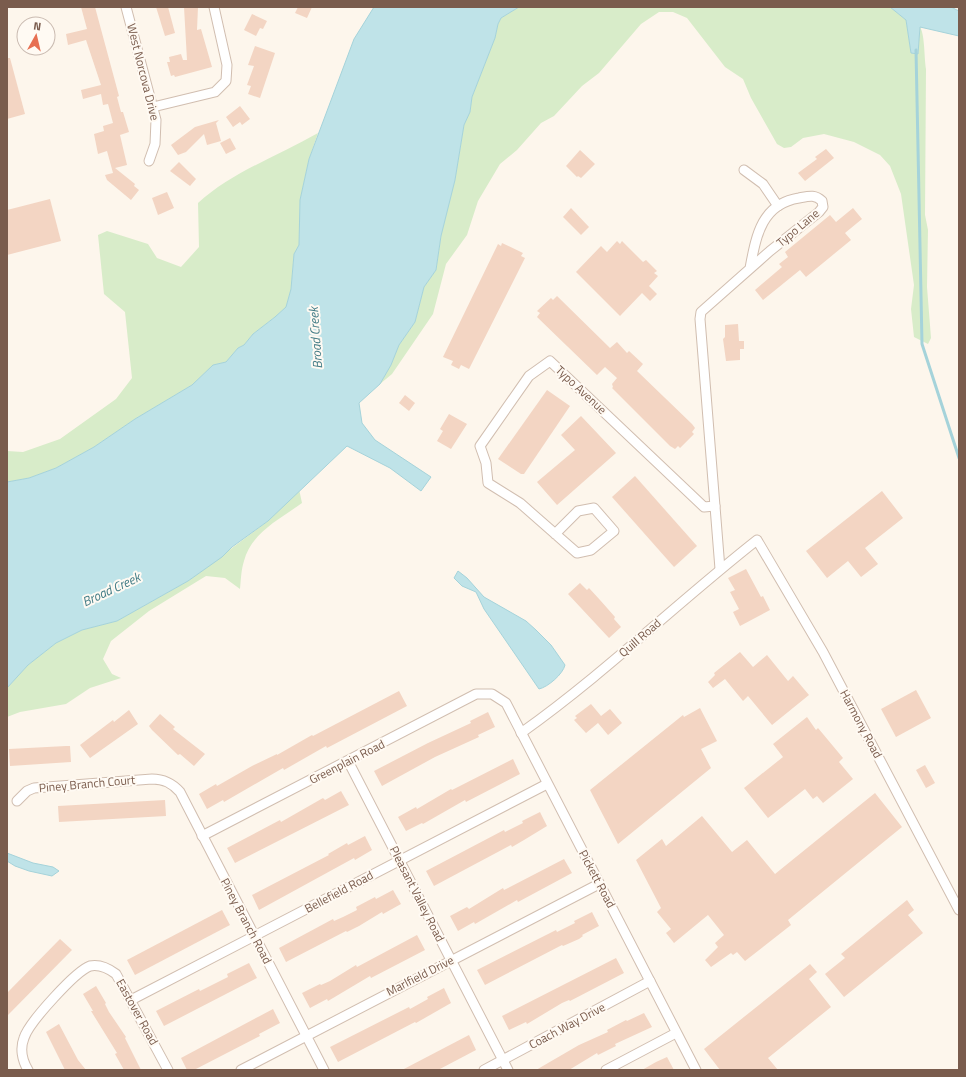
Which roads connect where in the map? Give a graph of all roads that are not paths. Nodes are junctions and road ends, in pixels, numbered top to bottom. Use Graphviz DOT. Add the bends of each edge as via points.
graph roads {
  1 [pos="126,7"];
  2 [pos="214,7"];
  3 [pos="153,107"];
  4 [pos="149,161"];
  5 [pos="744,170"];
  6 [pos="778,206"];
  7 [pos="750,268"];
  8 [pos="715,506"];
  9 [pos="555,534"];
  10 [pos="758,540"];
  11 [pos="720,570"];
  12 [pos="492,694"];
  13 [pos="521,733"];
  14 [pos="348,761"];
  15 [pos="161,779"];
  16 [pos="547,784"];
  17 [pos="17,801"];
  18 [pos="202,836"];
  19 [pos="400,860"];
  20 [pos="599,884"];
  21 [pos="959,910"];
  22 [pos="254,936"];
  23 [pos="451,960"];
  24 [pos="650,981"];
  25 [pos="131,1000"];
  26 [pos="676,1032"];
  27 [pos="306,1036"];
  28 [pos="503,1060"];
  29 [pos="28,1070"];
  30 [pos="168,1070"];
  31 [pos="241,1070"];
  32 [pos="324,1070"];
  33 [pos="484,1070"];
  34 [pos="508,1070"];
  35 [pos="606,1070"];
  36 [pos="696,1070"];
  1 -- 3 [label="street, West Norcova Drive"];
  2 -- 3 [label="street" via="227,65 226,81 215,92"];
  3 -- 4 [label="street, West Norcova Drive" via="156,131"];
  5 -- 6 [label="street" via="763,184"];
  6 -- 7 [label="street, Typo Lane" via="761,225 756,236"];
  6 -- 7 [label="street, Typo Lane" via="795,198 813,196 818,197 824,204 819,212"];
  7 -- 8 [label="street, Typo Lane" via="702,312 700,319"];
  8 -- 9 [label="street, Typo Avenue" via="704,507 550,361 529,376 480,446 486,463 488,482 520,503"];
  8 -- 11 [label="street"];
  9 -- 9 [label="street, Typo Avenue" via="578,511 594,508 614,531 591,550 577,553"];
  10 -- 11 [label="street, Quill Road"];
  10 -- 21 [label="street, Harmony Road" via="823,652"];
  11 -- 13 [label="street, Quill Road" via="619,657"];
  12 -- 13 [label="street, Pickett Road" via="506,704"];
  12 -- 14 [label="street, Greenplain Road" via="476,694"];
  13 -- 16 [label="street, Pickett Road"];
  14 -- 18 [label="street, Greenplain Road"];
  14 -- 19 [label="street, Pleasant Valley Road"];
  15 -- 17 [label="street, Piney Branch Court" via="34,788"];
  15 -- 18 [label="street, Piney Branch Road" via="175,786 180,792"];
  16 -- 19 [label="street, Bellefield Road"];
  16 -- 20 [label="street, Pickett Road"];
  18 -- 22 [label="street, Piney Branch Road"];
  19 -- 22 [label="street, Bellefield Road"];
  19 -- 23 [label="street, Pleasant Valley Road"];
  20 -- 23 [label="street, Marlfield Drive"];
  20 -- 24 [label="street, Pickett Road"];
  22 -- 25 [label="street, Bellefield Road"];
  22 -- 27 [label="street, Piney Branch Road"];
  23 -- 27 [label="street, Marlfield Drive"];
  23 -- 28 [label="street, Pleasant Valley Road"];
  24 -- 26 [label="street, Pickett Road"];
  24 -- 28 [label="street, Coach Way Drive"];
  25 -- 29 [label="street, Eastover Road" via="116,974 110,969 96,966 83,970 38,1014 30,1026 22,1047 22,1056"];
  25 -- 30 [label="street, Eastover Road"];
  26 -- 35 [label="street"];
  26 -- 36 [label="street, Pickett Road"];
  27 -- 31 [label="street, Marlfield Drive"];
  27 -- 32 [label="street, Piney Branch Road"];
  28 -- 33 [label="street, Coach Way Drive"];
  28 -- 34 [label="street, Pleasant Valley Road"];
}
